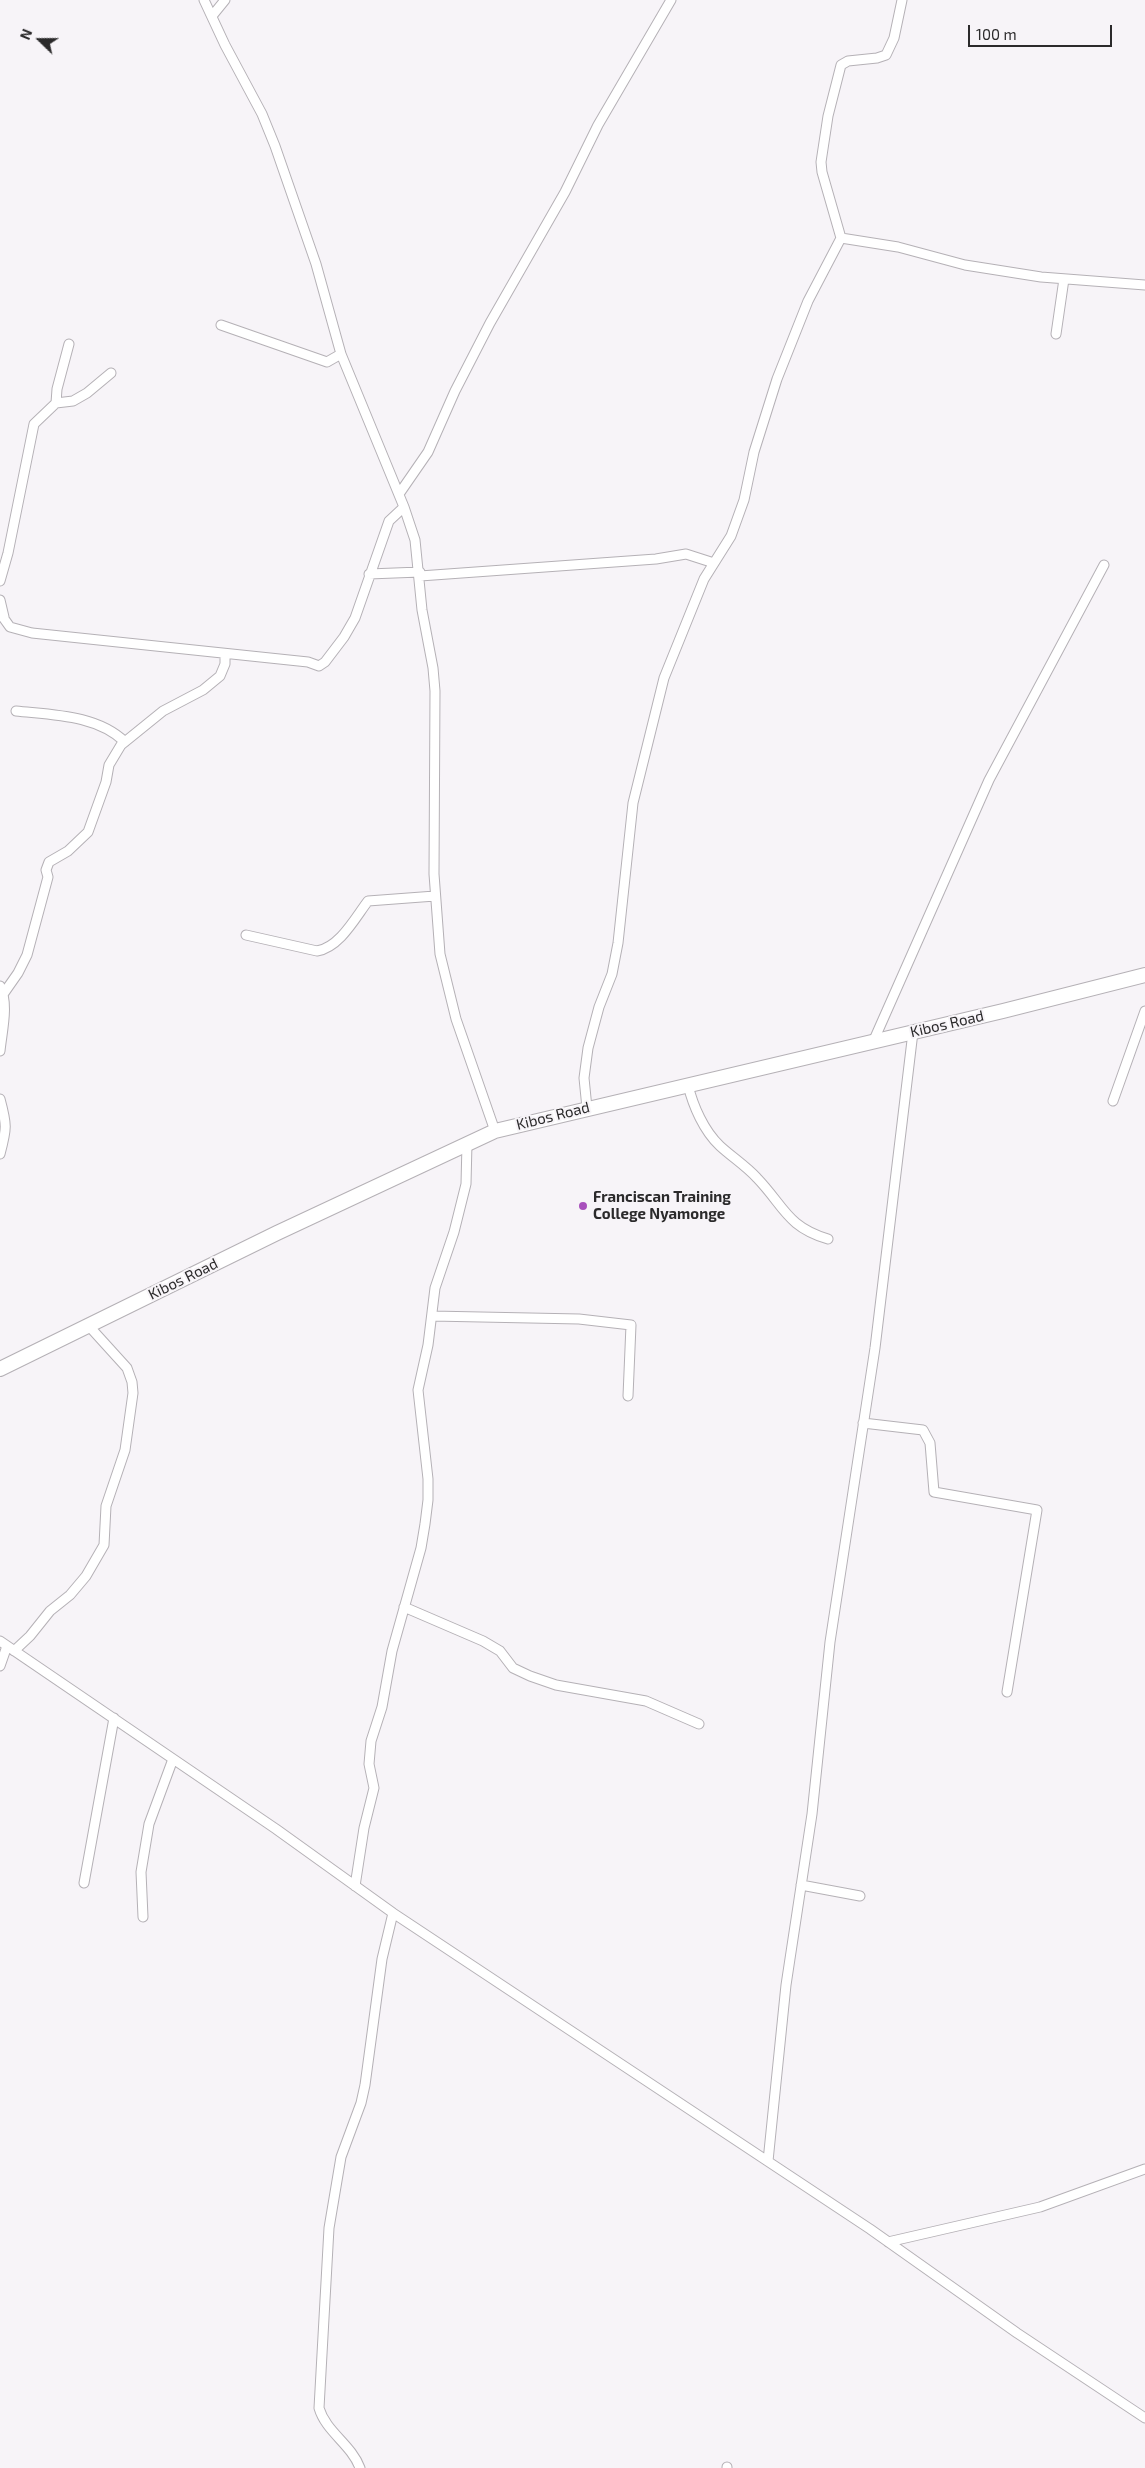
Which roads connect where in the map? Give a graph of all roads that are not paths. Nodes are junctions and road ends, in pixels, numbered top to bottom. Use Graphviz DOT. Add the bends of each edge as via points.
graph roads {
  1 [pos="204,0"];
  2 [pos="225,0"];
  3 [pos="671,0"];
  4 [pos="902,0"];
  5 [pos="212,16"];
  6 [pos="841,238"];
  7 [pos="1064,279"];
  8 [pos="1145,285"];
  9 [pos="221,325"];
  10 [pos="1056,334"];
  11 [pos="69,344"];
  12 [pos="340,354"];
  13 [pos="111,373"];
  14 [pos="56,403"];
  15 [pos="399,494"];
  16 [pos="404,507"];
  17 [pos="714,563"];
  18 [pos="1104,565"];
  19 [pos="369,574"];
  20 [pos="420,574"];
  21 [pos="0,581"];
  22 [pos="0,600"];
  23 [pos="3,617"];
  24 [pos="225,654"];
  25 [pos="16,711"];
  26 [pos="126,742"];
  27 [pos="436,896"];
  28 [pos="246,935"];
  29 [pos="1145,975"];
  30 [pos="2,989"];
  31 [pos="1145,1011"];
  32 [pos="914,1032"];
  33 [pos="873,1042"];
  34 [pos="0,1051"];
  35 [pos="688,1085"];
  36 [pos="0,1099"];
  37 [pos="1113,1101"];
  38 [pos="587,1108"];
  39 [pos="495,1131"];
  40 [pos="467,1143"];
  41 [pos="0,1154"];
  42 [pos="828,1239"];
  43 [pos="432,1316"];
  44 [pos="88,1325"];
  45 [pos="0,1368"];
  46 [pos="628,1396"];
  47 [pos="863,1424"];
  48 [pos="404,1607"];
  49 [pos="7,1646"];
  50 [pos="0,1666"];
  51 [pos="1007,1692"];
  52 [pos="114,1718"];
  53 [pos="699,1724"];
  54 [pos="173,1758"];
  55 [pos="84,1883"];
  56 [pos="801,1885"];
  57 [pos="355,1886"];
  58 [pos="860,1896"];
  59 [pos="393,1913"];
  60 [pos="143,1917"];
  61 [pos="768,2161"];
  62 [pos="1145,2169"];
  63 [pos="888,2242"];
  64 [pos="1145,2418"];
  65 [pos="360,2468"];
  1 -- 5 [label="street"];
  2 -- 5 [label="street"];
  3 -- 15 [label="street" via="598,125 565,192 490,323 428,452"];
  4 -- 6 [label="street" via="892,45 886,55 848,61 840,68 821,162"];
  5 -- 12 [label="street" via="258,105 275,146 314,256"];
  6 -- 7 [label="street" via="965,265"];
  6 -- 17 [label="street" via="804,309 765,417 744,500 731,536"];
  7 -- 8 [label="street"];
  7 -- 10 [label="street"];
  9 -- 12 [label="street" via="327,362"];
  11 -- 14 [label="street"];
  12 -- 15 [label="street"];
  13 -- 14 [label="street" via="73,401"];
  14 -- 21 [label="street" via="34,424"];
  15 -- 16 [label="street"];
  16 -- 19 [label="street" via="389,521"];
  16 -- 20 [label="street" via="415,540"];
  17 -- 20 [label="street" via="686,554 656,559"];
  17 -- 38 [label="street" via="704,579 664,678 647,740 633,803 618,943 612,974 588,1048 584,1078"];
  18 -- 33 [label="street" via="989,780"];
  19 -- 20 [label="street"];
  19 -- 24 [label="street" via="355,618 344,637 319,666 308,662"];
  20 -- 27 [label="street" via="422,610 435,691"];
  22 -- 23 [label="street"];
  23 -- 24 [label="street" via="15,630 32,633"];
  24 -- 26 [label="street" via="220,676 203,690 163,711"];
  25 -- 26 [label="street" via="72,717 107,728"];
  26 -- 30 [label="street" via="109,765 88,832 68,851 49,862 27,955 18,973"];
  27 -- 28 [label="street" via="368,901 347,930 324,950"];
  27 -- 39 [label="street" via="440,954 446,982"];
  29 -- 32 [label="main road, Kibos Road"];
  30 -- 34 [label="street" via="4,1024"];
  31 -- 37 [label="street"];
  32 -- 33 [label="main road, Kibos Road"];
  32 -- 47 [label="street"];
  33 -- 35 [label="main road, Kibos Road"];
  35 -- 38 [label="main road, Kibos Road"];
  35 -- 42 [label="street" via="695,1108 717,1144 750,1171 800,1228"];
  36 -- 41 [label="street" via="7,1119"];
  38 -- 39 [label="main road, Kibos Road"];
  39 -- 40 [label="main road, Kibos Road"];
  40 -- 43 [label="street" via="466,1184 435,1288"];
  40 -- 44 [label="main road, Kibos Road"];
  43 -- 46 [label="street" via="579,1319 631,1326"];
  43 -- 48 [label="street" via="418,1390 428,1500 421,1548"];
  44 -- 45 [label="main road, Kibos Road"];
  44 -- 49 [label="street" via="127,1368 133,1393 125,1450 106,1506 104,1544 70,1596 50,1611 30,1636"];
  47 -- 51 [label="street" via="923,1430 930,1443 934,1492 1037,1510"];
  47 -- 56 [label="street" via="830,1642 812,1814"];
  48 -- 53 [label="street" via="483,1641 500,1651 513,1668 530,1676 556,1685 646,1701"];
  48 -- 57 [label="street" via="382,1707 371,1741 369,1764 374,1788"];
  49 -- 50 [label="street"];
  49 -- 52 [label="street"];
  52 -- 54 [label="street"];
  52 -- 55 [label="street"];
  54 -- 57 [label="street"];
  54 -- 60 [label="street" via="149,1824 141,1872"];
  56 -- 58 [label="street"];
  56 -- 61 [label="street" via="786,1985"];
  57 -- 59 [label="street"];
  59 -- 61 [label="street"];
  59 -- 65 [label="street" via="382,1959 365,2085 341,2156 325,2267 319,2408 327,2426 348,2446"];
  61 -- 63 [label="street"];
  62 -- 63 [label="street" via="1040,2207"];
  63 -- 64 [label="street"];
}
